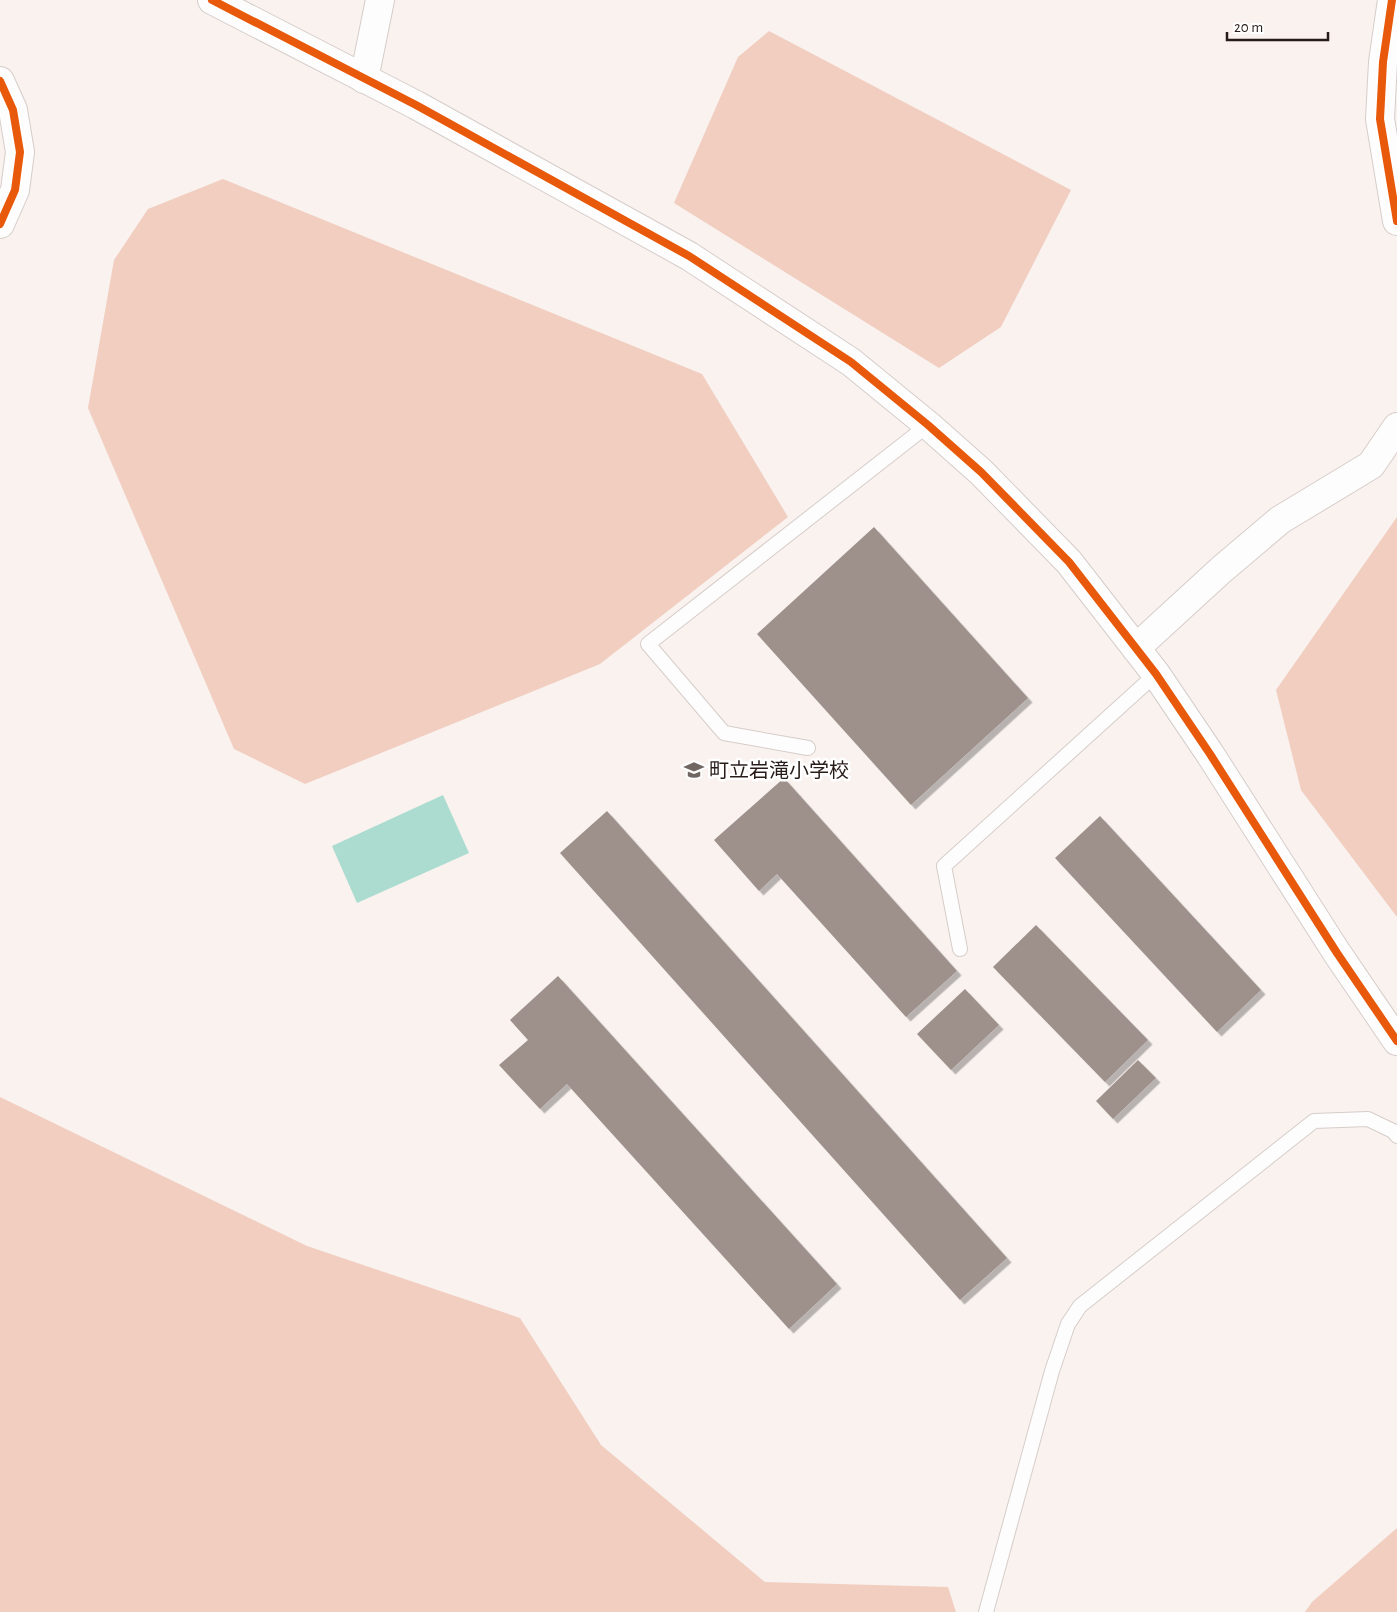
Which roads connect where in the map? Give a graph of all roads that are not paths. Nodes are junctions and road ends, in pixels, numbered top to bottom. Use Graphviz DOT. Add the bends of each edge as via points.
graph roads {
  1 [pos="212,0"];
  2 [pos="380,0"];
  3 [pos="1392,0"];
  4 [pos="364,79"];
  5 [pos="0,80"];
  6 [pos="1397,221"];
  7 [pos="0,224"];
  8 [pos="928,425"];
  9 [pos="1397,427"];
  10 [pos="1136,648"];
  11 [pos="1156,674"];
  12 [pos="808,748"];
  13 [pos="960,949"];
  14 [pos="1397,1041"];
  15 [pos="1397,1136"];
  16 [pos="986,1612"];
  1 -- 4 [label="street"];
  2 -- 4 [label="street"];
  3 -- 6 [label="street" via="1383,62 1380,119"];
  4 -- 8 [label="street" via="689,256 851,362"];
  5 -- 7 [label="street" via="13,110 20,152 15,190"];
  8 -- 10 [label="street" via="981,472 1069,562"];
  8 -- 12 [label="lane" via="648,644 724,733"];
  9 -- 10 [label="street" via="1370,465 1280,520"];
  10 -- 11 [label="street"];
  11 -- 13 [label="lane" via="944,866"];
  11 -- 14 [label="street"];
  15 -- 16 [label="lane" via="1394,1131 1368,1119 1314,1121 1080,1306 1068,1324 1052,1371"];
}
